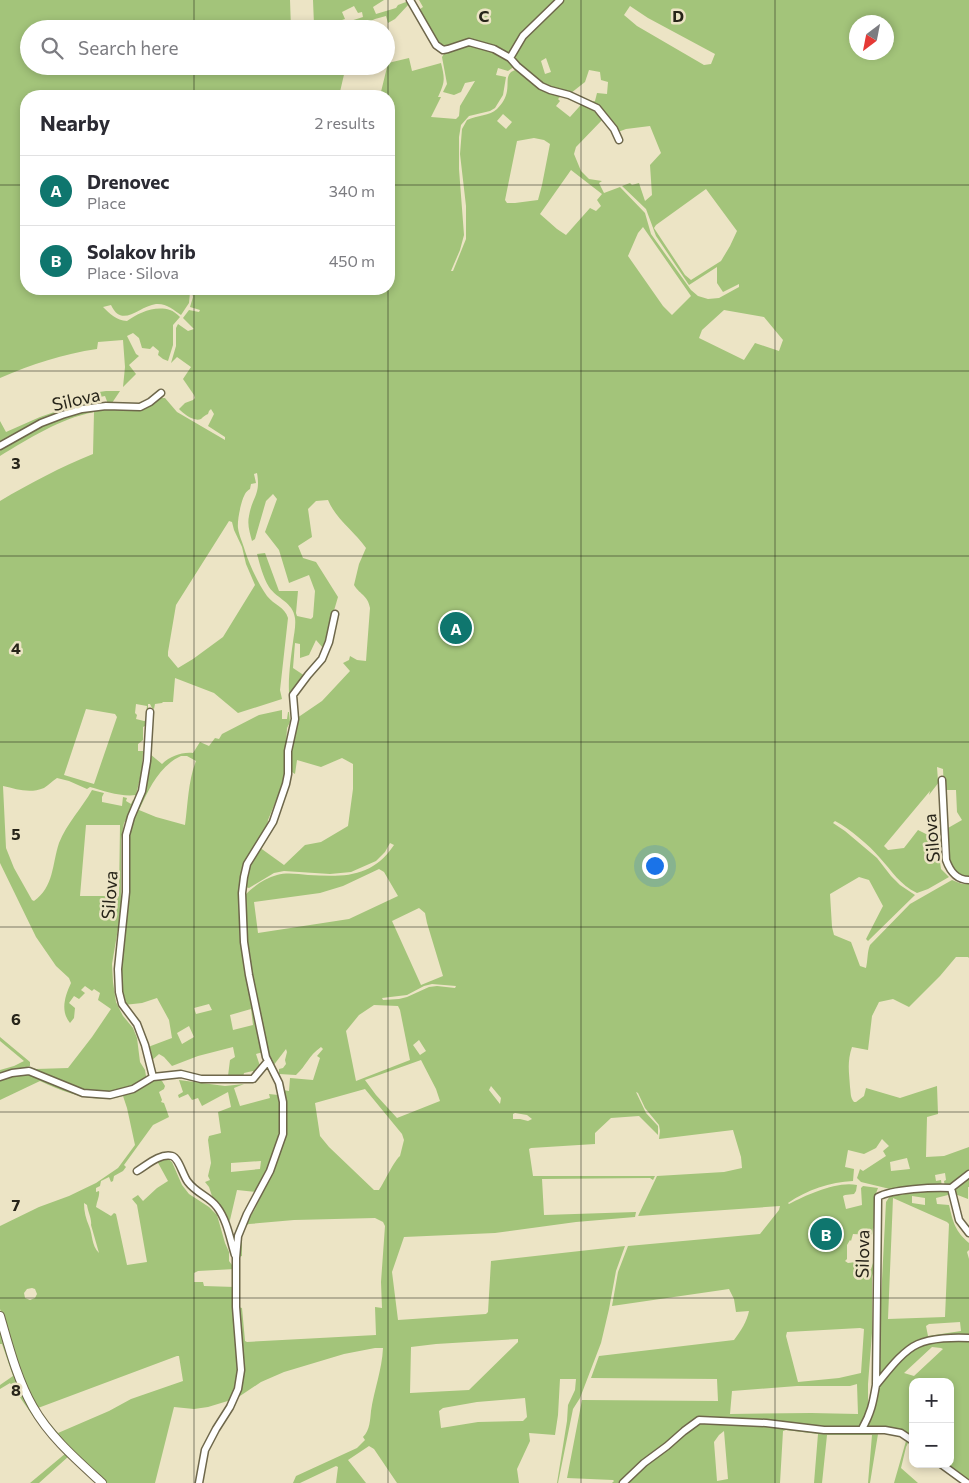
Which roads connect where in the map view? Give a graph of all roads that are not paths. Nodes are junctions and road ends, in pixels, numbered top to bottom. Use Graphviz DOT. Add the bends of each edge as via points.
graph roads {
  1 [pos="410,0"];
  2 [pos="560,0"];
  3 [pos="510,58"];
  4 [pos="619,140"];
  5 [pos="160,393"];
  6 [pos="0,446"];
  7 [pos="335,614"];
  8 [pos="150,712"];
  9 [pos="942,780"];
  10 [pos="969,880"];
  11 [pos="268,1060"];
  12 [pos="0,1077"];
  13 [pos="153,1077"];
  14 [pos="138,1172"];
  15 [pos="969,1174"];
  16 [pos="951,1188"];
  17 [pos="969,1233"];
  18 [pos="236,1258"];
  19 [pos="0,1316"];
  20 [pos="969,1338"];
  21 [pos="876,1385"];
  22 [pos="862,1429"];
  23 [pos="909,1438"];
  24 [pos="946,1468"];
  25 [pos="102,1483"];
  26 [pos="199,1483"];
  27 [pos="622,1483"];
  28 [pos="967,1483"];
  1 -- 3 [label="street" via="440,48 448,49 470,42"];
  2 -- 3 [label="street" via="523,36"];
  3 -- 4 [label="street" via="542,86 597,108"];
  5 -- 6 [label="street, Silova" via="140,407 106,406 62,415"];
  7 -- 11 [label="street" via="322,659 293,696 295,719 288,751 286,784 274,822 247,864 244,877 244,942"];
  8 -- 13 [label="street, Silova" via="142,791 126,835 126,892 118,969 122,1004 137,1024"];
  9 -- 10 [label="street, Silova" via="946,860 950,871"];
  11 -- 13 [label="street" via="253,1079 201,1079 181,1074"];
  11 -- 18 [label="street" via="279,1083 283,1102 283,1134 270,1171 238,1236"];
  12 -- 13 [label="street" via="29,1071 83,1093 110,1095 133,1089"];
  14 -- 18 [label="street" via="162,1157 177,1159 188,1182 218,1208"];
  15 -- 16 [label="street"];
  16 -- 17 [label="street" via="959,1220"];
  16 -- 21 [label="street, Silova" via="878,1197"];
  18 -- 26 [label="street" via="238,1389 205,1450"];
  19 -- 25 [label="street" via="18,1375 33,1406 54,1437"];
  20 -- 21 [label="street" via="918,1344"];
  21 -- 22 [label="street, Silova" via="873,1406"];
  22 -- 23 [label="street" via="901,1433"];
  22 -- 27 [label="street" via="824,1430 699,1420"];
  24 -- 28 [label="street"];
}
